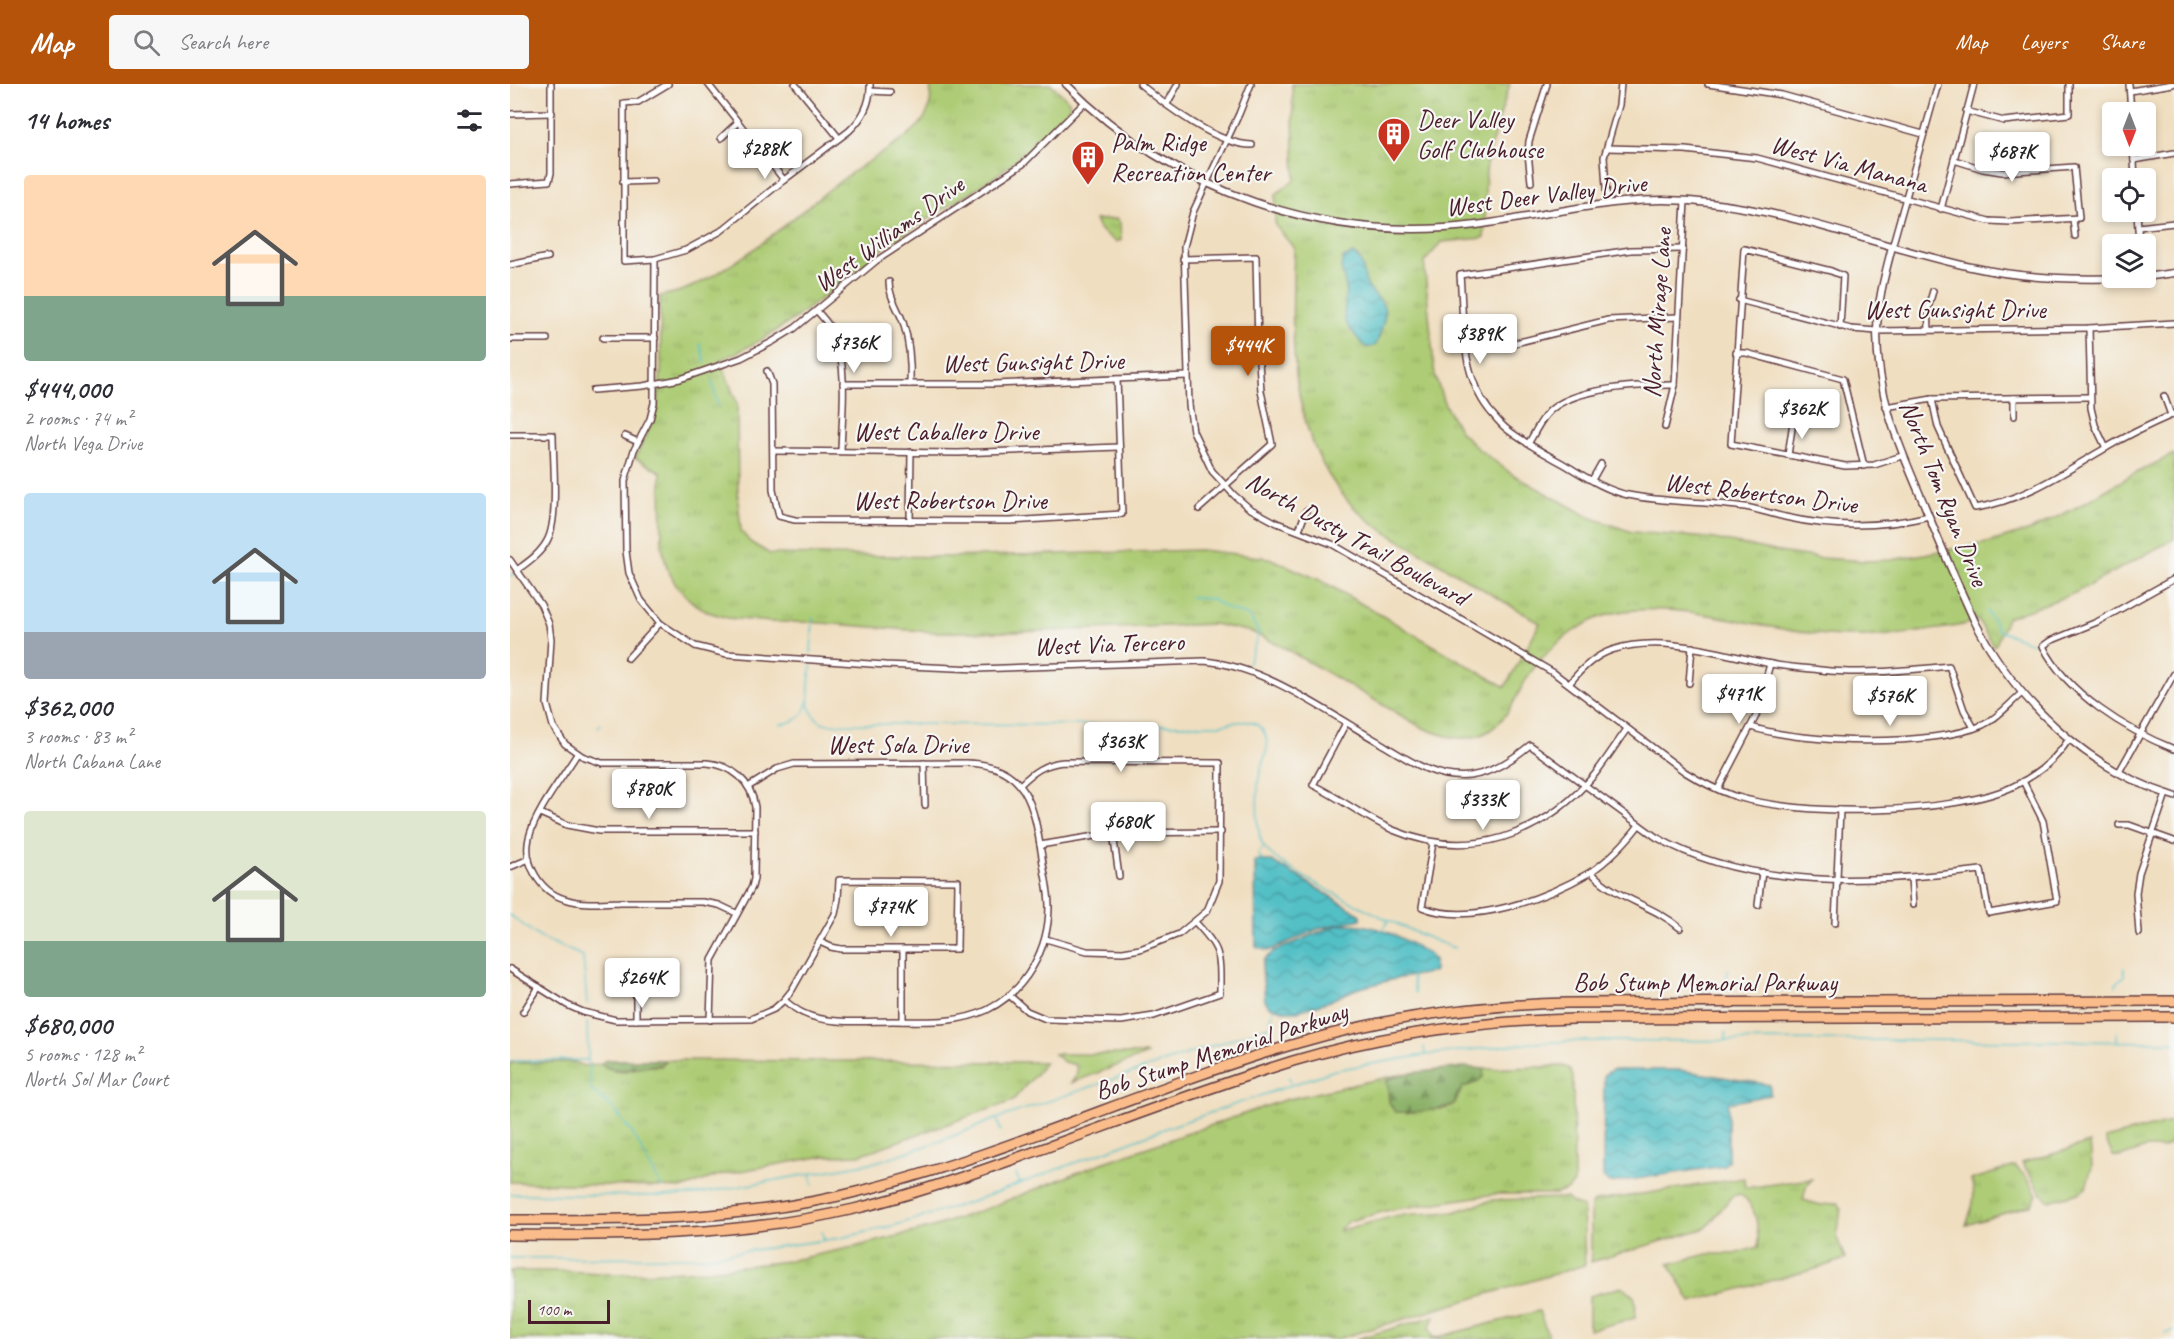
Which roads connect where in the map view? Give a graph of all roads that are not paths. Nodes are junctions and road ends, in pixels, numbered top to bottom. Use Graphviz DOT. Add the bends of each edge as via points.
graph roads {
  1 [pos="551,84"];
  2 [pos="668,84"];
  3 [pos="708,84"];
  4 [pos="795,84"];
  5 [pos="1066,84"];
  6 [pos="1140,84"];
  7 [pos="1178,84"];
  8 [pos="1251,84"];
  9 [pos="1547,84"];
  10 [pos="1621,84"];
  11 [pos="1708,84"];
  12 [pos="1938,84"];
  13 [pos="1974,84"];
  14 [pos="2069,84"];
  15 [pos="2173,84"];
  16 [pos="870,87"];
  17 [pos="2130,87"];
  18 [pos="890,92"];
  19 [pos="1085,102"];
  20 [pos="2131,102"];
  21 [pos="1167,104"];
  22 [pos="1966,111"];
  23 [pos="552,113"];
  24 [pos="510,114"];
  25 [pos="738,122"];
  26 [pos="1923,134"];
  27 [pos="721,138"];
  28 [pos="839,138"];
  29 [pos="1227,139"];
  30 [pos="1252,145"];
  31 [pos="1607,148"];
  32 [pos="2174,153"];
  33 [pos="2134,156"];
  34 [pos="1954,160"];
  35 [pos="2134,160"];
  36 [pos="2134,168"];
  37 [pos="784,180"];
  38 [pos="623,182"];
  39 [pos="654,182"];
  40 [pos="1531,182"];
  41 [pos="1206,183"];
  42 [pos="510,184"];
  43 [pos="1905,200"];
  44 [pos="1685,201"];
  45 [pos="1607,202"];
  46 [pos="1941,209"];
  47 [pos="2076,218"];
  48 [pos="2138,222"];
  49 [pos="2174,223"];
  50 [pos="2138,227"];
  51 [pos="2138,234"];
  52 [pos="2075,236"];
  53 [pos="1893,247"];
  54 [pos="1683,249"];
  55 [pos="548,257"];
  56 [pos="655,259"];
  57 [pos="1183,259"];
  58 [pos="510,265"];
  59 [pos="2174,273"];
  60 [pos="2156,275"];
  61 [pos="2102,279"];
  62 [pos="889,282"];
  63 [pos="1933,291"];
  64 [pos="1739,300"];
  65 [pos="817,311"];
  66 [pos="1678,317"];
  67 [pos="2174,323"];
  68 [pos="1839,327"];
  69 [pos="2089,328"];
  70 [pos="1929,330"];
  71 [pos="1877,331"];
  72 [pos="603,338"];
  73 [pos="655,338"];
  74 [pos="510,339"];
  75 [pos="547,339"];
  76 [pos="1466,348"];
  77 [pos="1736,353"];
  78 [pos="767,371"];
  79 [pos="1187,376"];
  80 [pos="1117,379"];
  81 [pos="654,384"];
  82 [pos="843,384"];
  83 [pos="910,384"];
  84 [pos="1675,385"];
  85 [pos="593,390"];
  86 [pos="2164,396"];
  87 [pos="2090,397"];
  88 [pos="2014,398"];
  89 [pos="1932,399"];
  90 [pos="1886,407"];
  91 [pos="2172,414"];
  92 [pos="2014,416"];
  93 [pos="1793,423"];
  94 [pos="1665,427"];
  95 [pos="510,435"];
  96 [pos="625,436"];
  97 [pos="638,442"];
  98 [pos="1528,444"];
  99 [pos="1119,447"];
  100 [pos="2106,448"];
  101 [pos="773,451"];
  102 [pos="842,451"];
  103 [pos="911,452"];
  104 [pos="1788,455"];
  105 [pos="1902,456"];
  106 [pos="1601,464"];
  107 [pos="1864,466"];
  108 [pos="1592,480"];
  109 [pos="1224,485"];
  110 [pos="1198,509"];
  111 [pos="1306,511"];
  112 [pos="1929,516"];
  113 [pos="910,521"];
  114 [pos="1299,530"];
  115 [pos="510,560"];
  116 [pos="517,570"];
  117 [pos="2174,579"];
  118 [pos="660,623"];
  119 [pos="1692,647"];
  120 [pos="628,658"];
  121 [pos="1770,664"];
  122 [pos="2174,674"];
  123 [pos="1570,683"];
  124 [pos="1689,683"];
  125 [pos="2022,693"];
  126 [pos="1346,723"];
  127 [pos="1751,727"];
  128 [pos="1974,728"];
  129 [pos="1627,729"];
  130 [pos="2141,734"];
  131 [pos="2069,739"];
  132 [pos="2174,749"];
  133 [pos="577,754"];
  134 [pos="924,763"];
  135 [pos="2119,772"];
  136 [pos="2023,781"];
  137 [pos="1020,785"];
  138 [pos="1584,785"];
  139 [pos="748,787"];
  140 [pos="1718,789"];
  141 [pos="2166,794"];
  142 [pos="2174,796"];
  143 [pos="925,805"];
  144 [pos="1840,810"];
  145 [pos="540,813"];
  146 [pos="1639,825"];
  147 [pos="2119,825"];
  148 [pos="755,831"];
  149 [pos="1221,832"];
  150 [pos="1113,833"];
  151 [pos="2152,833"];
  152 [pos="2174,841"];
  153 [pos="1433,843"];
  154 [pos="1040,845"];
  155 [pos="529,859"];
  156 [pos="510,867"];
  157 [pos="1591,872"];
  158 [pos="1762,872"];
  159 [pos="1119,876"];
  160 [pos="1911,878"];
  161 [pos="1837,879"];
  162 [pos="1758,905"];
  163 [pos="1913,905"];
  164 [pos="736,913"];
  165 [pos="1196,922"];
  166 [pos="1834,923"];
  167 [pos="1680,928"];
  168 [pos="2139,933"];
  169 [pos="1046,939"];
  170 [pos="820,942"];
  171 [pos="903,950"];
  172 [pos="510,969"];
  173 [pos="636,969"];
  174 [pos="539,987"];
  175 [pos="1009,995"];
  176 [pos="784,1000"];
  177 [pos="2174,1001"];
  178 [pos="523,1012"];
  179 [pos="2174,1017"];
  180 [pos="636,1020"];
  181 [pos="710,1020"];
  182 [pos="903,1021"];
  183 [pos="510,1220"];
  184 [pos="510,1236"];
  1 -- 23 [label="street"];
  2 -- 38 [label="street" via="638,102 624,103"];
  3 -- 25 [label="street"];
  4 -- 28 [label="street"];
  5 -- 19 [label="street, West Deer Valley Drive"];
  6 -- 21 [label="street"];
  7 -- 21 [label="street"];
  8 -- 29 [label="street, North Dusty Trail Boulevard"];
  9 -- 40 [label="street" via="1529,141"];
  10 -- 31 [label="street"];
  11 -- 26 [label="street" via="1782,95"];
  12 -- 26 [label="street, North Tom Ryan Drive"];
  13 -- 22 [label="street"];
  14 -- 22 [label="street" via="2069,114 2004,121"];
  15 -- 17 [label="street"];
  16 -- 18 [label="street"];
  16 -- 28 [label="street" via="867,106 858,122"];
  17 -- 20 [label="street"];
  19 -- 41 [label="street, West Deer Valley Drive" via="1137,145"];
  19 -- 65 [label="street, West Williams Drive" via="1023,164 876,261"];
  21 -- 29 [label="street"];
  22 -- 34 [label="street"];
  23 -- 24 [label="street"];
  23 -- 42 [label="street" via="549,181"];
  25 -- 27 [label="street"];
  25 -- 37 [label="street"];
  26 -- 43 [label="street, North Tom Ryan Drive"];
  28 -- 37 [label="street"];
  29 -- 30 [label="street"];
  29 -- 41 [label="street, North Dusty Trail Boulevard"];
  31 -- 43 [label="street, West Via Manana" via="1686,150 1757,158"];
  31 -- 45 [label="street" via="1603,168"];
  32 -- 35 [label="street"];
  33 -- 35 [label="street"];
  34 -- 46 [label="street"];
  34 -- 47 [label="street" via="2002,172 2074,167"];
  35 -- 36 [label="street"];
  37 -- 56 [label="street" via="721,231 686,250"];
  38 -- 39 [label="street"];
  38 -- 56 [label="street" via="624,261"];
  41 -- 45 [label="street, West Deer Valley Drive" via="1277,210 1332,223 1387,229 1438,229"];
  41 -- 57 [label="street, North Dusty Trail Boulevard" via="1189,224"];
  43 -- 46 [label="street, West Via Manana"];
  43 -- 53 [label="street, North Tom Ryan Drive"];
  44 -- 45 [label="street, West Deer Valley Drive"];
  44 -- 53 [label="street, West Deer Valley Drive" via="1754,210"];
  44 -- 54 [label="street, North Mirage Lane"];
  46 -- 47 [label="street, West Via Manana" via="1989,221"];
  47 -- 52 [label="street"];
  48 -- 50 [label="street"];
  49 -- 50 [label="street"];
  50 -- 51 [label="street"];
  53 -- 61 [label="street, West Deer Valley Drive" via="2009,274"];
  53 -- 71 [label="street, North Tom Ryan Drive" via="1881,291"];
  54 -- 66 [label="street, North Mirage Lane"];
  54 -- 76 [label="street, West Robertson Drive" via="1631,250 1460,275"];
  55 -- 58 [label="street"];
  56 -- 73 [label="street, West Via Tercero"];
  57 -- 79 [label="street, North Dusty Trail Boulevard"];
  57 -- 109 [label="street" via="1256,257 1259,369 1272,444"];
  59 -- 60 [label="street"];
  62 -- 83 [label="street" via="889,294 908,340"];
  63 -- 70 [label="street" via="1928,308"];
  64 -- 68 [label="street, West Gunsight Drive"];
  64 -- 68 [label="street" via="1744,249 1831,271 1843,276"];
  64 -- 77 [label="street"];
  65 -- 81 [label="street, West Williams Drive" via="741,358"];
  65 -- 82 [label="street" via="835,337"];
  66 -- 76 [label="street" via="1608,320 1503,345"];
  66 -- 84 [label="street, North Mirage Lane"];
  67 -- 69 [label="street, West Gunsight Drive"];
  68 -- 71 [label="street, West Gunsight Drive"];
  69 -- 70 [label="street, West Gunsight Drive"];
  69 -- 87 [label="street"];
  70 -- 71 [label="street, West Gunsight Drive"];
  71 -- 90 [label="street, North Tom Ryan Drive"];
  72 -- 73 [label="street"];
  73 -- 81 [label="street, West Via Tercero"];
  74 -- 75 [label="street"];
  76 -- 98 [label="street, West Robertson Drive" via="1474,382 1489,410 1506,429"];
  77 -- 104 [label="street" via="1731,444"];
  77 -- 107 [label="street" via="1844,379"];
  78 -- 101 [label="street" via="772,384"];
  79 -- 80 [label="street, West Gunsight Drive"];
  79 -- 109 [label="street, North Dusty Trail Boulevard" via="1193,431 1212,471"];
  80 -- 83 [label="street, West Gunsight Drive"];
  80 -- 99 [label="street"];
  81 -- 85 [label="street, West Williams Drive"];
  81 -- 97 [label="street, West Via Tercero" via="650,419"];
  82 -- 83 [label="street, West Gunsight Drive"];
  82 -- 102 [label="street"];
  84 -- 94 [label="street, North Mirage Lane"];
  84 -- 98 [label="street" via="1618,388 1567,400 1546,415"];
  86 -- 91 [label="street"];
  87 -- 88 [label="street"];
  87 -- 100 [label="street" via="2095,425"];
  88 -- 89 [label="street"];
  88 -- 92 [label="street"];
  89 -- 90 [label="street"];
  89 -- 100 [label="street" via="1938,427 1975,508 2017,497"];
  90 -- 105 [label="street, North Tom Ryan Drive"];
  91 -- 100 [label="street"];
  93 -- 104 [label="street"];
  95 -- 116 [label="street" via="553,435 550,534 538,553"];
  96 -- 97 [label="street"];
  97 -- 118 [label="street, West Via Tercero" via="625,481 626,551 629,573 642,600"];
  98 -- 108 [label="street, West Robertson Drive"];
  99 -- 103 [label="street, West Caballero Drive"];
  99 -- 113 [label="street, West Robertson Drive" via="1122,514 1010,521"];
  101 -- 102 [label="street, West Caballero Drive"];
  101 -- 113 [label="street, West Robertson Drive" via="773,490 779,516 795,520"];
  102 -- 103 [label="street, West Caballero Drive"];
  103 -- 113 [label="street"];
  104 -- 107 [label="street"];
  105 -- 107 [label="street"];
  105 -- 112 [label="street, North Tom Ryan Drive"];
  106 -- 108 [label="street"];
  108 -- 112 [label="street, West Robertson Drive" via="1642,498 1712,502 1845,526 1878,526"];
  109 -- 110 [label="street"];
  109 -- 114 [label="street, North Dusty Trail Boulevard" via="1250,508"];
  111 -- 114 [label="street"];
  112 -- 125 [label="street, North Tom Ryan Drive" via="1983,637"];
  114 -- 123 [label="street, North Dusty Trail Boulevard" via="1332,544"];
  115 -- 116 [label="street"];
  116 -- 133 [label="street" via="549,624 550,720 559,737"];
  117 -- 130 [label="street" via="2043,646 2070,682 2103,711"];
  118 -- 120 [label="street"];
  118 -- 126 [label="street, West Via Tercero" via="706,650 806,660 977,669 1224,662 1265,677"];
  119 -- 121 [label="street"];
  119 -- 123 [label="street" via="1651,645 1612,650 1579,670"];
  119 -- 124 [label="street"];
  121 -- 127 [label="street"];
  121 -- 128 [label="street" via="1869,672 1949,666"];
  122 -- 130 [label="street"];
  123 -- 129 [label="street, North Dusty Trail Boulevard"];
  125 -- 128 [label="street" via="1985,724"];
  125 -- 131 [label="street, North Tom Ryan Drive"];
  126 -- 138 [label="street, West Via Tercero" via="1411,762 1444,775 1470,776 1491,771 1530,745"];
  126 -- 153 [label="street" via="1313,785 1392,830"];
  127 -- 128 [label="street" via="1806,738 1869,740 1938,736"];
  127 -- 140 [label="street"];
  129 -- 138 [label="street"];
  129 -- 140 [label="street, North Dusty Trail Boulevard" via="1685,772"];
  130 -- 132 [label="street"];
  130 -- 135 [label="street"];
  131 -- 135 [label="street, North Tom Ryan Drive"];
  131 -- 136 [label="street, North Dusty Trail Boulevard" via="2054,758"];
  133 -- 139 [label="street" via="602,763 715,764 730,769"];
  133 -- 145 [label="street"];
  134 -- 137 [label="street, West Sola Drive" via="987,764"];
  134 -- 139 [label="street, West Sola Drive" via="794,764 777,769"];
  134 -- 143 [label="street"];
  135 -- 141 [label="street, North Tom Ryan Drive"];
  136 -- 144 [label="street, North Dusty Trail Boulevard" via="1978,798 1944,805"];
  136 -- 160 [label="street" via="2043,821 2057,901 1989,912 1981,870"];
  137 -- 149 [label="street" via="1033,772 1051,763 1220,762"];
  137 -- 154 [label="street" via="1033,809"];
  138 -- 146 [label="street"];
  138 -- 153 [label="street" via="1564,806 1514,835 1488,842"];
  139 -- 148 [label="street" via="755,807"];
  140 -- 144 [label="street, North Dusty Trail Boulevard" via="1758,801"];
  141 -- 142 [label="street, North Tom Ryan Drive"];
  141 -- 151 [label="street"];
  144 -- 161 [label="street"];
  145 -- 148 [label="street" via="567,825 599,831"];
  145 -- 155 [label="street" via="530,835"];
  146 -- 157 [label="street"];
  146 -- 158 [label="street" via="1707,861"];
  147 -- 151 [label="street"];
  148 -- 164 [label="street" via="754,879"];
  149 -- 150 [label="street"];
  149 -- 165 [label="street" via="1219,882 1206,911"];
  150 -- 154 [label="street"];
  150 -- 159 [label="street"];
  151 -- 152 [label="street"];
  151 -- 168 [label="street" via="2136,893"];
  153 -- 157 [label="street" via="1422,907 1431,911 1508,908 1549,894"];
  154 -- 169 [label="street" via="1049,905"];
  155 -- 156 [label="street"];
  155 -- 164 [label="street" via="546,888 566,900 703,902"];
  157 -- 167 [label="street" via="1616,892 1672,920"];
  158 -- 161 [label="street"];
  158 -- 162 [label="street"];
  160 -- 161 [label="street"];
  160 -- 163 [label="street"];
  161 -- 166 [label="street"];
  164 -- 181 [label="street" via="712,960"];
  165 -- 169 [label="street" via="1171,938 1123,952 1087,951"];
  165 -- 175 [label="street" via="1212,939 1220,958 1220,993 1154,1016 1121,1021 1046,1019 1027,1011"];
  169 -- 175 [label="street" via="1029,973"];
  170 -- 171 [label="street" via="841,949"];
  170 -- 171 [label="street" via="835,914 839,880 958,881 957,949"];
  170 -- 176 [label="street"];
  171 -- 182 [label="street"];
  172 -- 174 [label="street"];
  173 -- 180 [label="street"];
  174 -- 178 [label="street"];
  174 -- 180 [label="street" via="583,1012"];
  175 -- 182 [label="street" via="987,1010 963,1018"];
  176 -- 181 [label="street" via="751,1019"];
  176 -- 182 [label="street" via="803,1014 824,1020"];
  177 -- 183 [label="highway, Bob Stump Memorial Parkway" via="1568,1003 1440,1012 1368,1025 1277,1049 938,1169 846,1195 703,1217"];
  179 -- 184 [label="highway, Bob Stump Memorial Parkway" via="1574,1018 1452,1027 1369,1041 1293,1061 941,1185 843,1212 698,1233"];
  180 -- 181 [label="street"];
}
